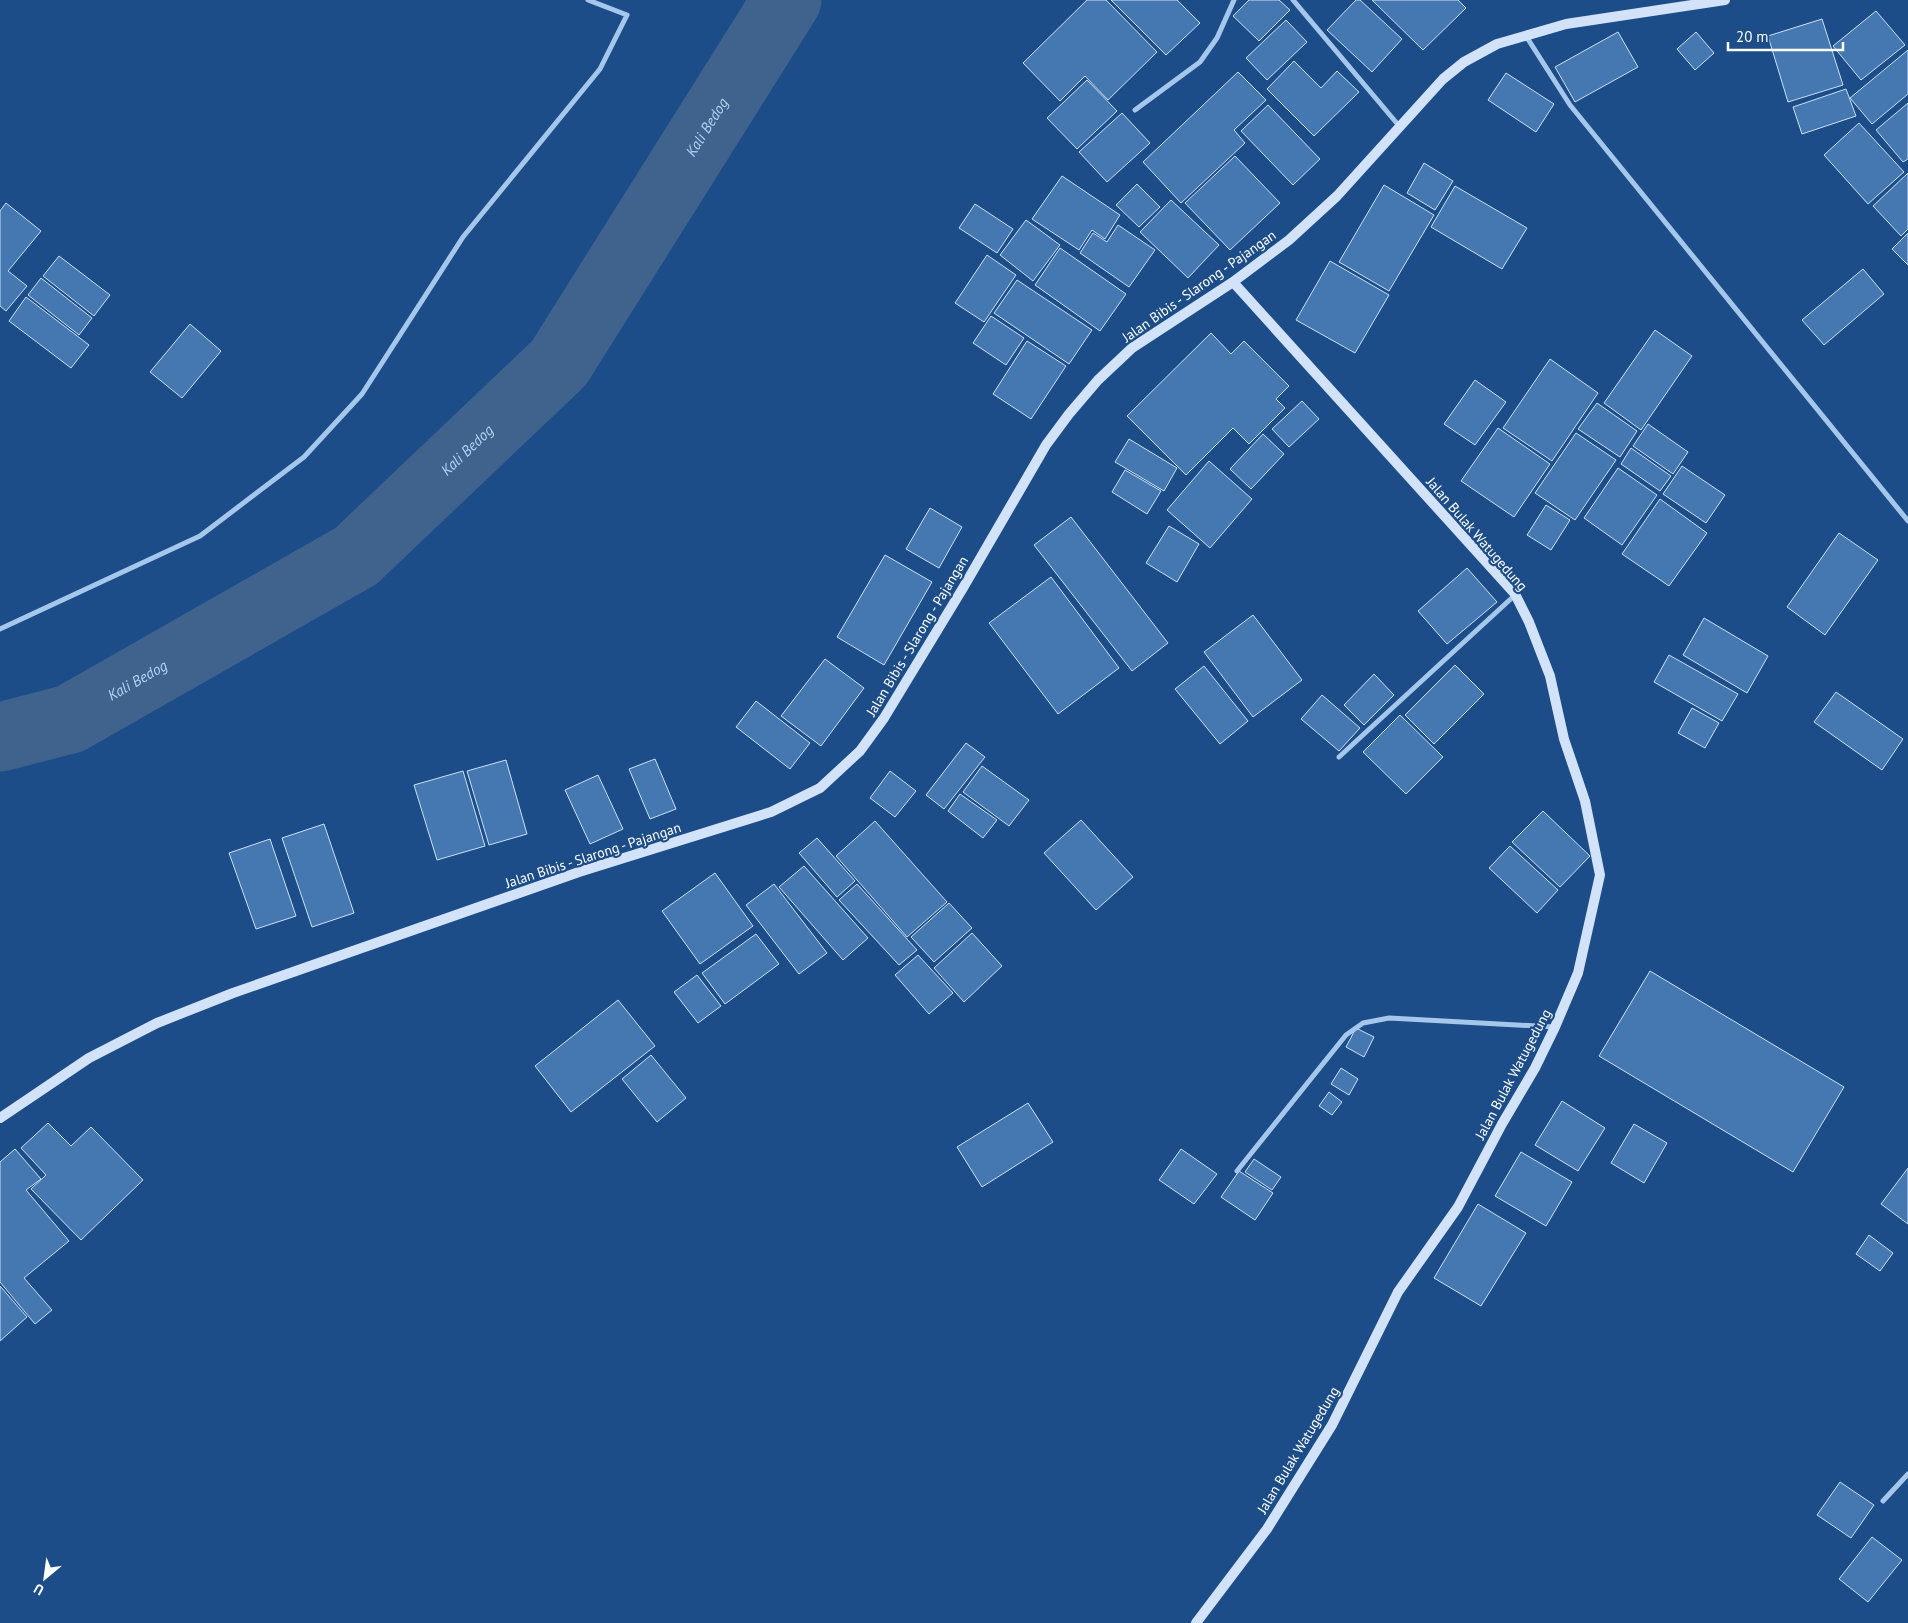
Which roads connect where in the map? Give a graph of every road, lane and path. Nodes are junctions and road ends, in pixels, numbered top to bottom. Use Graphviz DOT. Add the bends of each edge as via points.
graph roads {
  1 [pos="588,0"];
  2 [pos="1234,0"];
  3 [pos="1293,0"];
  4 [pos="1725,0"];
  5 [pos="1525,35"];
  6 [pos="1135,110"];
  7 [pos="1400,127"];
  8 [pos="1233,282"];
  9 [pos="1908,520"];
  10 [pos="1515,594"];
  11 [pos="0,629"];
  12 [pos="1339,757"];
  13 [pos="1555,1027"];
  14 [pos="0,1118"];
  15 [pos="1237,1171"];
  16 [pos="1908,1474"];
  17 [pos="1884,1501"];
  18 [pos="1196,1623"];
  1 -- 11 [label="street" via="627,15 600,70 463,237 362,394 304,457 200,536"];
  2 -- 6 [label="street" via="1217,38 1200,62"];
  3 -- 7 [label="street"];
  4 -- 5 [label="main road, Jalan Bibis - Slarong - Pajangan" via="1575,23"];
  5 -- 7 [label="main road, Jalan Bibis - Slarong - Pajangan" via="1497,44 1464,62"];
  5 -- 9 [label="street" via="1570,105"];
  7 -- 8 [label="main road, Jalan Bibis - Slarong - Pajangan" via="1330,202 1289,240"];
  8 -- 10 [label="main road, Jalan Bulak Watugedung"];
  8 -- 14 [label="main road, Jalan Bibis - Slarong - Pajangan" via="1132,348 1069,414 1046,445 884,718 860,751 820,788 771,812 579,872 157,1023 89,1058"];
  10 -- 12 [label="street"];
  10 -- 13 [label="main road, Jalan Bulak Watugedung" via="1550,676 1564,739 1585,801 1600,875 1578,973"];
  13 -- 15 [label="street" via="1389,1018 1356,1026"];
  13 -- 18 [label="main road, Jalan Bulak Watugedung" via="1458,1207 1398,1292 1332,1425 1267,1528"];
  16 -- 17 [label="street"];
}
